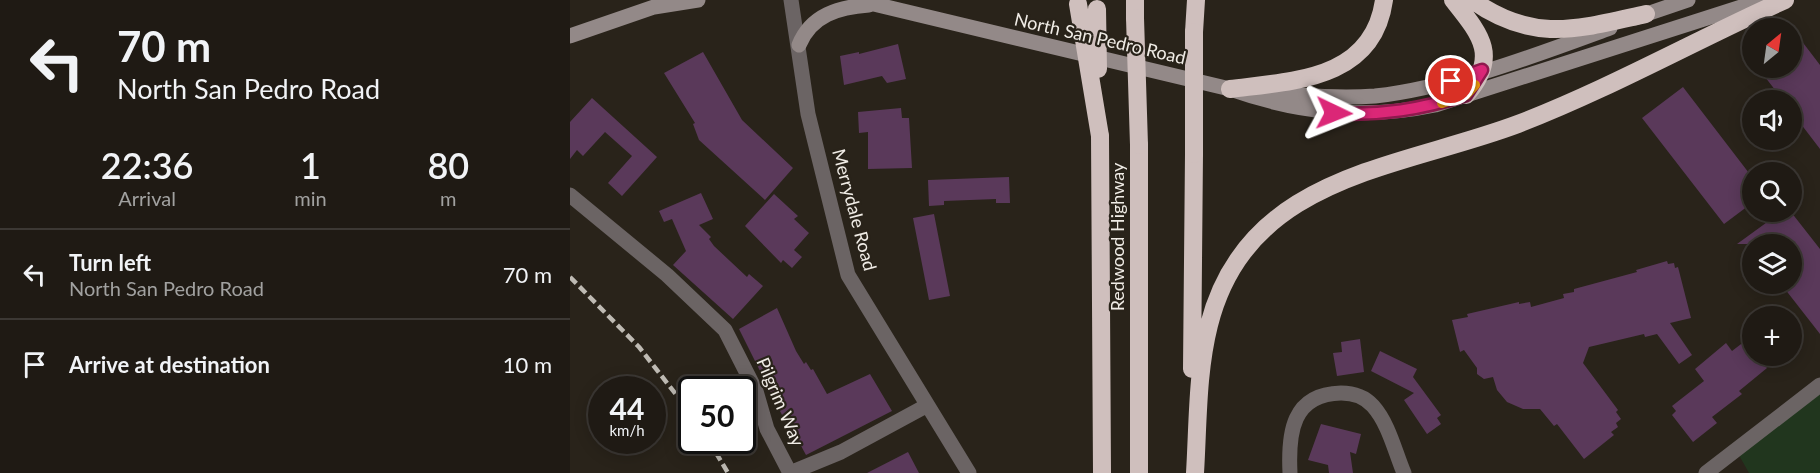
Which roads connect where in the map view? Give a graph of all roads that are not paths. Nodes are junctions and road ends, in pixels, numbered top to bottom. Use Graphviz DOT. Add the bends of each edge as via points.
graph roads {
  1 [pos="698,0"];
  2 [pos="791,0"];
  3 [pos="857,0"];
  4 [pos="1196,0"];
  5 [pos="1384,0"];
  6 [pos="1453,0"];
  7 [pos="1472,0"];
  8 [pos="1688,0"];
  9 [pos="1763,0"];
  10 [pos="1785,0"];
  11 [pos="1078,2"];
  12 [pos="875,4"];
  13 [pos="1097,4"];
  14 [pos="1135,9"];
  15 [pos="1646,14"];
  16 [pos="570,36"];
  17 [pos="799,45"];
  18 [pos="1482,70"];
  19 [pos="1230,89"];
  20 [pos="1466,95"];
  21 [pos="1100,136"];
  22 [pos="570,195"];
  23 [pos="1820,385"];
  24 [pos="926,406"];
  25 [pos="969,473"];
  26 [pos="1102,473"];
  27 [pos="1139,473"];
  28 [pos="1193,473"];
  29 [pos="1290,473"];
  30 [pos="1404,473"];
  31 [pos="1706,473"];
  1 -- 16 [label="main road" via="654,8"];
  2 -- 17 [label="street, Merrydale Road"];
  3 -- 12 [label="main road, North San Pedro Road"];
  4 -- 28 [label="highway, bridge"];
  5 -- 19 [label="highway" via="1380,19 1368,41 1337,68 1306,78"];
  6 -- 18 [label="highway" via="1482,42"];
  7 -- 15 [label="highway" via="1514,22 1552,31"];
  8 -- 15 [label="main road, North San Pedro Road"];
  9 -- 20 [label="main road, North San Pedro Road"];
  10 -- 28 [label="highway" via="1543,114 1344,179 1314,192 1281,214 1242,255 1214,310 1203,360"];
  11 -- 21 [label="highway, bridge"];
  12 -- 17 [label="main road" via="823,16 809,26"];
  12 -- 19 [label="main road, North San Pedro Road"];
  13 -- 21 [label="highway, Redwood Highway, bridge"];
  14 -- 27 [label="highway, Redwood Highway, bridge"];
  15 -- 18 [label="main road, North San Pedro Road"];
  17 -- 24 [label="street, Merrydale Road" via="808,114 848,275"];
  18 -- 19 [label="main road, North San Pedro Road" via="1431,86 1374,96"];
  18 -- 20 [label="highway"];
  19 -- 20 [label="main road, North San Pedro Road" via="1284,105 1354,114 1413,109"];
  21 -- 26 [label="highway, Redwood Highway"];
  22 -- 24 [label="street, Pilgrim Way" via="667,275 725,330 790,473 841,452"];
  23 -- 31 [label="street"];
  24 -- 25 [label="street, Merrydale Road"];
  29 -- 30 [label="street" via="1292,429 1304,406 1317,397 1347,393 1366,399 1379,413"];
}
